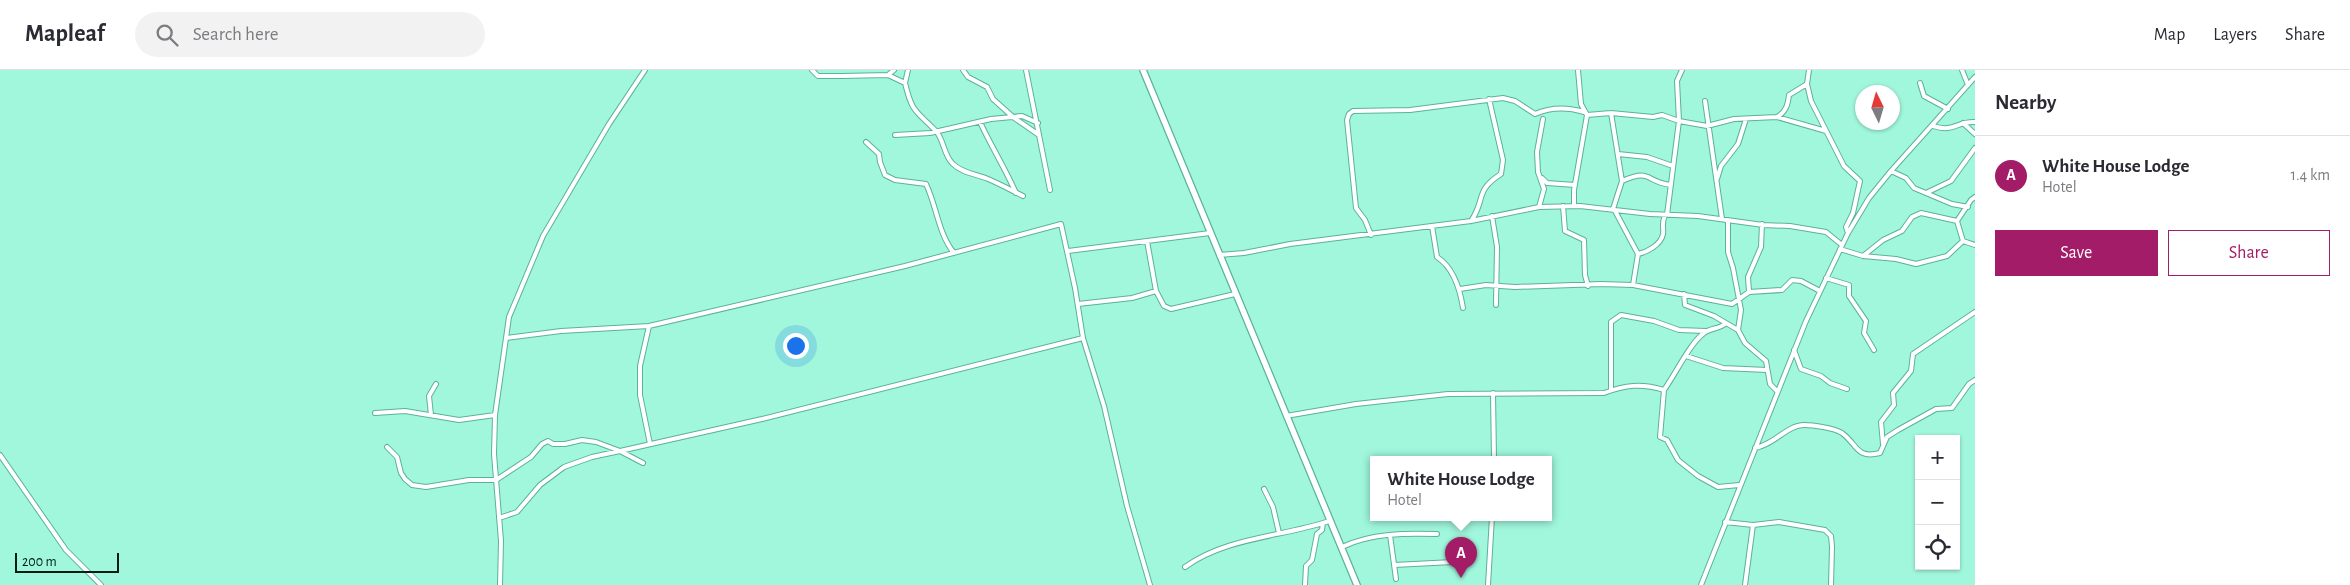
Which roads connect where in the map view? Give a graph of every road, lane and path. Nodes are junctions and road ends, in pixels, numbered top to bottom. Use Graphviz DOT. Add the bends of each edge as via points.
graph roads {
  1 [pos="645,70"];
  2 [pos="812,70"];
  3 [pos="894,70"];
  4 [pos="908,70"];
  5 [pos="962,70"];
  6 [pos="1026,70"];
  7 [pos="1143,70"];
  8 [pos="1578,70"];
  9 [pos="1682,70"];
  10 [pos="1809,70"];
  11 [pos="1962,70"];
  12 [pos="888,75"];
  13 [pos="1975,78"];
  14 [pos="905,83"];
  15 [pos="1920,83"];
  16 [pos="1806,84"];
  17 [pos="1968,85"];
  18 [pos="1489,99"];
  19 [pos="1705,101"];
  20 [pos="1948,110"];
  21 [pos="1611,113"];
  22 [pos="1586,114"];
  23 [pos="1013,117"];
  24 [pos="1777,118"];
  25 [pos="1542,119"];
  26 [pos="1746,119"];
  27 [pos="1679,121"];
  28 [pos="980,122"];
  29 [pos="1975,122"];
  30 [pos="1038,123"];
  31 [pos="1963,123"];
  32 [pos="1707,126"];
  33 [pos="1932,126"];
  34 [pos="937,131"];
  35 [pos="1826,131"];
  36 [pos="1975,134"];
  37 [pos="895,135"];
  38 [pos="1040,136"];
  39 [pos="866,142"];
  40 [pos="1975,148"];
  41 [pos="1618,154"];
  42 [pos="1673,166"];
  43 [pos="1891,171"];
  44 [pos="1542,178"];
  45 [pos="1622,180"];
  46 [pos="1716,181"];
  47 [pos="1575,185"];
  48 [pos="1672,185"];
  49 [pos="1050,190"];
  50 [pos="1016,192"];
  51 [pos="1926,193"];
  52 [pos="1023,196"];
  53 [pos="1975,197"];
  54 [pos="1563,206"];
  55 [pos="1574,206"];
  56 [pos="1968,207"];
  57 [pos="1539,208"];
  58 [pos="1613,209"];
  59 [pos="1666,215"];
  60 [pos="1492,216"];
  61 [pos="1722,219"];
  62 [pos="1728,220"];
  63 [pos="1471,221"];
  64 [pos="1957,222"];
  65 [pos="1762,224"];
  66 [pos="1432,226"];
  67 [pos="1210,233"];
  68 [pos="1848,233"];
  69 [pos="1371,235"];
  70 [pos="1147,241"];
  71 [pos="1963,241"];
  72 [pos="1975,245"];
  73 [pos="1841,247"];
  74 [pos="1068,251"];
  75 [pos="954,253"];
  76 [pos="1638,254"];
  77 [pos="1219,255"];
  78 [pos="1863,256"];
  79 [pos="1826,278"];
  80 [pos="1633,285"];
  81 [pos="1495,286"];
  82 [pos="1588,286"];
  83 [pos="1460,289"];
  84 [pos="1156,291"];
  85 [pos="1820,291"];
  86 [pos="1749,292"];
  87 [pos="1235,294"];
  88 [pos="1684,294"];
  89 [pos="1739,299"];
  90 [pos="1078,304"];
  91 [pos="1496,306"];
  92 [pos="1463,308"];
  93 [pos="1975,312"];
  94 [pos="1725,324"];
  95 [pos="649,326"];
  96 [pos="1738,330"];
  97 [pos="1706,331"];
  98 [pos="506,338"];
  99 [pos="1083,338"];
  100 [pos="1794,350"];
  101 [pos="1874,350"];
  102 [pos="1686,356"];
  103 [pos="1767,370"];
  104 [pos="1975,380"];
  105 [pos="436,384"];
  106 [pos="1847,389"];
  107 [pos="1611,390"];
  108 [pos="1664,390"];
  109 [pos="1777,391"];
  110 [pos="1493,393"];
  111 [pos="375,413"];
  112 [pos="430,415"];
  113 [pos="495,415"];
  114 [pos="1286,416"];
  115 [pos="650,444"];
  116 [pos="1883,444"];
  117 [pos="387,447"];
  118 [pos="1755,448"];
  119 [pos="620,451"];
  120 [pos="0,455"];
  121 [pos="1494,456"];
  122 [pos="643,463"];
  123 [pos="496,480"];
  124 [pos="1740,485"];
  125 [pos="1264,489"];
  126 [pos="499,518"];
  127 [pos="1492,521"];
  128 [pos="1326,522"];
  129 [pos="1726,522"];
  130 [pos="1753,525"];
  131 [pos="1279,533"];
  132 [pos="1437,534"];
  133 [pos="1390,535"];
  134 [pos="1342,547"];
  135 [pos="1453,562"];
  136 [pos="1394,565"];
  137 [pos="1185,567"];
  138 [pos="1396,579"];
  139 [pos="101,585"];
  140 [pos="500,585"];
  141 [pos="1150,585"];
  142 [pos="1306,585"];
  143 [pos="1356,585"];
  144 [pos="1488,585"];
  145 [pos="1701,585"];
  146 [pos="1745,585"];
  147 [pos="1831,585"];
  1 -- 98 [label="street" via="543,236 509,317"];
  2 -- 12 [label="street" via="818,76"];
  3 -- 12 [label="street"];
  4 -- 14 [label="street"];
  5 -- 23 [label="street" via="968,77 988,87 993,99"];
  6 -- 30 [label="street"];
  7 -- 67 [label="highway"];
  8 -- 22 [label="street" via="1581,104"];
  9 -- 27 [label="street" via="1677,81"];
  10 -- 16 [label="street"];
  11 -- 17 [label="street"];
  12 -- 14 [label="street"];
  13 -- 17 [label="street"];
  14 -- 34 [label="street" via="910,103 922,120"];
  15 -- 20 [label="street" via="1924,96"];
  16 -- 24 [label="street" via="1790,95 1783,114"];
  16 -- 35 [label="street"];
  17 -- 20 [label="street"];
  18 -- 22 [label="street" via="1515,101 1535,114 1549,108 1576,109"];
  18 -- 63 [label="street" via="1503,160 1501,174 1487,183"];
  18 -- 69 [label="street" via="1410,110 1349,114 1356,208"];
  19 -- 32 [label="street"];
  20 -- 33 [label="street"];
  21 -- 22 [label="street"];
  21 -- 27 [label="street" via="1652,118 1662,115"];
  21 -- 41 [label="street"];
  22 -- 47 [label="street"];
  23 -- 28 [label="street"];
  23 -- 30 [label="street" via="1022,116"];
  23 -- 38 [label="street"];
  24 -- 26 [label="street"];
  24 -- 35 [label="street"];
  25 -- 44 [label="street" via="1538,172"];
  26 -- 32 [label="street" via="1724,120 1715,126"];
  26 -- 46 [label="street" via="1738,144 1721,166"];
  27 -- 32 [label="street"];
  27 -- 42 [label="street"];
  28 -- 34 [label="street"];
  28 -- 50 [label="street"];
  29 -- 31 [label="street"];
  30 -- 38 [label="street"];
  31 -- 33 [label="street" via="1950,129"];
  31 -- 36 [label="street"];
  32 -- 46 [label="street"];
  33 -- 43 [label="street"];
  34 -- 37 [label="street"];
  34 -- 50 [label="street" via="945,154 953,164"];
  35 -- 68 [label="street" via="1844,166 1860,181 1846,228"];
  38 -- 49 [label="street"];
  39 -- 75 [label="street" via="879,154 886,175 895,180 926,184 945,242"];
  40 -- 51 [label="street" via="1952,182"];
  41 -- 42 [label="street" via="1647,157"];
  41 -- 45 [label="street"];
  42 -- 48 [label="street"];
  43 -- 51 [label="street"];
  43 -- 68 [label="street" via="1869,198"];
  44 -- 47 [label="street" via="1547,182"];
  44 -- 57 [label="street" via="1544,189"];
  45 -- 48 [label="street" via="1645,175 1660,184"];
  45 -- 58 [label="street"];
  46 -- 61 [label="street"];
  47 -- 55 [label="street"];
  48 -- 59 [label="street"];
  50 -- 52 [label="street"];
  51 -- 56 [label="street"];
  53 -- 56 [label="street"];
  54 -- 55 [label="street"];
  54 -- 57 [label="street"];
  54 -- 82 [label="street" via="1565,231 1584,240"];
  55 -- 58 [label="street"];
  56 -- 64 [label="street"];
  57 -- 60 [label="street"];
  58 -- 59 [label="street"];
  58 -- 76 [label="street"];
  59 -- 61 [label="street"];
  59 -- 76 [label="street" via="1661,225 1662,238 1649,251"];
  60 -- 63 [label="street"];
  60 -- 81 [label="street" via="1497,247"];
  61 -- 62 [label="street"];
  62 -- 65 [label="street"];
  62 -- 89 [label="street" via="1728,252"];
  63 -- 66 [label="street"];
  64 -- 71 [label="street"];
  64 -- 78 [label="street" via="1921,213 1912,217 1902,231 1882,240"];
  65 -- 73 [label="street" via="1826,232"];
  65 -- 86 [label="street" via="1761,247 1748,276"];
  66 -- 69 [label="street"];
  66 -- 83 [label="street" via="1437,257 1445,262"];
  67 -- 70 [label="street"];
  67 -- 77 [label="highway"];
  68 -- 73 [label="street"];
  69 -- 77 [label="street"];
  70 -- 74 [label="street"];
  70 -- 84 [label="street"];
  71 -- 72 [label="street"];
  71 -- 78 [label="street" via="1947,256 1916,264"];
  73 -- 78 [label="street"];
  73 -- 79 [label="street"];
  74 -- 75 [label="street" via="1061,224"];
  74 -- 90 [label="street"];
  75 -- 95 [label="street"];
  76 -- 80 [label="street"];
  77 -- 87 [label="highway"];
  79 -- 85 [label="street"];
  79 -- 101 [label="street" via="1849,285 1849,296 1866,321 1864,333"];
  80 -- 82 [label="street"];
  80 -- 88 [label="street"];
  81 -- 82 [label="street"];
  81 -- 83 [label="street"];
  81 -- 91 [label="street"];
  83 -- 92 [label="street"];
  84 -- 87 [label="street" via="1164,306 1171,309"];
  84 -- 90 [label="street" via="1132,298"];
  85 -- 86 [label="street" via="1792,280 1782,290"];
  85 -- 100 [label="street"];
  86 -- 89 [label="street"];
  87 -- 114 [label="highway"];
  88 -- 89 [label="street" via="1732,304"];
  88 -- 94 [label="street" via="1685,304"];
  89 -- 96 [label="street"];
  90 -- 99 [label="street"];
  93 -- 116 [label="street" via="1913,354 1912,371 1893,393 1894,405 1880,422"];
  94 -- 96 [label="street"];
  94 -- 97 [label="street"];
  95 -- 98 [label="street"];
  95 -- 115 [label="street" via="640,366 640,395"];
  96 -- 103 [label="street" via="1745,343 1766,361"];
  97 -- 102 [label="street"];
  97 -- 107 [label="street" via="1679,330 1621,315 1611,322"];
  98 -- 113 [label="street"];
  99 -- 115 [label="street"];
  99 -- 141 [label="street"];
  100 -- 106 [label="street" via="1801,369"];
  100 -- 109 [label="street"];
  102 -- 103 [label="street" via="1723,368"];
  102 -- 108 [label="street"];
  103 -- 109 [label="street" via="1770,384"];
  104 -- 116 [label="street" via="1952,408 1928,413 1887,437"];
  105 -- 112 [label="street" via="429,396"];
  107 -- 108 [label="street" via="1648,385"];
  107 -- 110 [label="street" via="1604,393"];
  108 -- 124 [label="street" via="1660,437 1667,440 1678,460 1718,487"];
  109 -- 118 [label="street"];
  110 -- 114 [label="street" via="1384,400"];
  110 -- 121 [label="street"];
  111 -- 112 [label="street" via="406,411"];
  112 -- 113 [label="street" via="459,420"];
  113 -- 123 [label="street"];
  114 -- 128 [label="highway"];
  115 -- 119 [label="street"];
  116 -- 118 [label="street" via="1880,453 1861,454 1841,433 1803,424 1764,447"];
  117 -- 123 [label="street" via="397,457 400,473 412,485 426,487 469,480"];
  118 -- 124 [label="street"];
  119 -- 122 [label="street"];
  119 -- 123 [label="street" via="582,440 565,444 548,442"];
  119 -- 126 [label="street" via="564,467 540,485 517,512"];
  120 -- 139 [label="street" via="66,550"];
  123 -- 126 [label="street"];
  124 -- 129 [label="street"];
  125 -- 131 [label="street"];
  126 -- 140 [label="street"];
  127 -- 144 [label="street"];
  128 -- 131 [label="street"];
  128 -- 134 [label="highway"];
  128 -- 142 [label="street" via="1317,534 1312,560 1306,566"];
  129 -- 130 [label="street"];
  129 -- 145 [label="street"];
  130 -- 146 [label="street"];
  130 -- 147 [label="street" via="1779,522 1825,530 1831,536"];
  131 -- 137 [label="street" via="1224,548"];
  132 -- 133 [label="street"];
  133 -- 134 [label="street"];
  133 -- 136 [label="street"];
  134 -- 143 [label="highway"];
  135 -- 136 [label="street"];
  136 -- 138 [label="street"];
}
